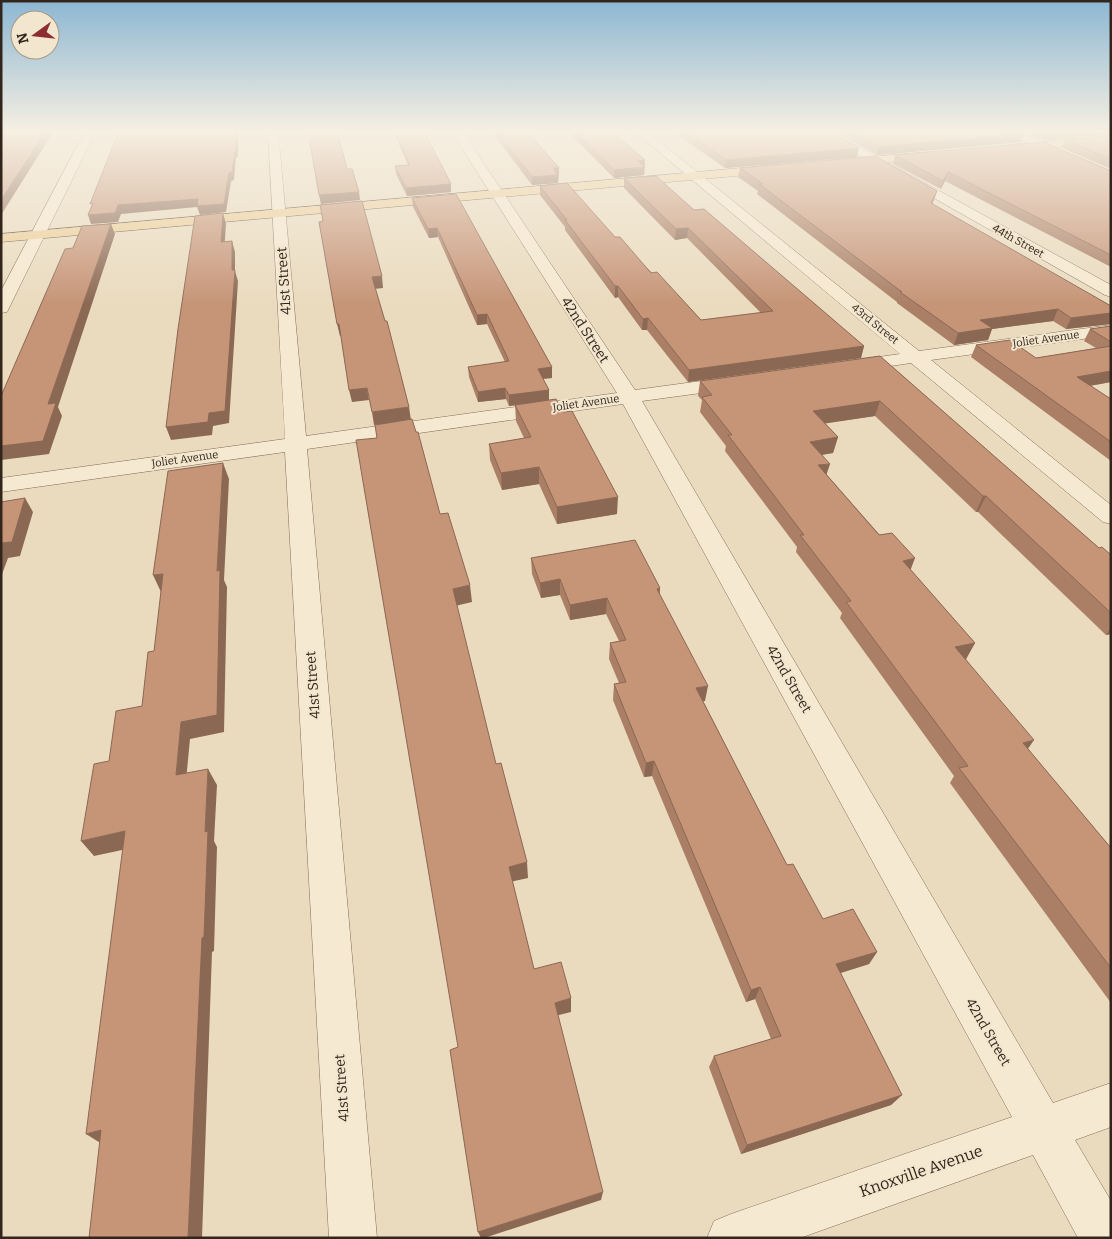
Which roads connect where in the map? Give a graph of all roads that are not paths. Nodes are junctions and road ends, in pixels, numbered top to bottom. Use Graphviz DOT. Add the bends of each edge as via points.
graph roads {
  1 [pos="62,189"];
  2 [pos="277,189"];
  3 [pos="493,189"];
  4 [pos="553,189"];
  5 [pos="709,189"];
  6 [pos="924,189"];
  7 [pos="496,194"];
  8 [pos="279,213"];
  9 [pos="39,234"];
  10 [pos="1,238"];
  11 [pos="1111,292"];
  12 [pos="1,308"];
  13 [pos="1111,330"];
  14 [pos="915,357"];
  15 [pos="832,369"];
  16 [pos="757,379"];
  17 [pos="629,397"];
  18 [pos="296,444"];
  19 [pos="1,485"];
  20 [pos="1111,517"];
  21 [pos="1111,1105"];
  22 [pos="1043,1129"];
  23 [pos="353,1238"];
  24 [pos="731,1238"];
  25 [pos="1105,1238"];
  1 -- 9 [label="street"];
  2 -- 8 [label="street, 41st Street"];
  3 -- 7 [label="street, 42nd Street"];
  4 -- 7 [label="main road"];
  5 -- 14 [label="street, 43rd Street"];
  6 -- 11 [label="street, 44th Street"];
  7 -- 8 [label="main road"];
  7 -- 17 [label="street, 42nd Street"];
  8 -- 9 [label="main road"];
  8 -- 18 [label="street, 41st Street"];
  9 -- 10 [label="main road"];
  9 -- 12 [label="street"];
  13 -- 14 [label="street, Joliet Avenue"];
  14 -- 15 [label="street, Joliet Avenue"];
  14 -- 20 [label="street, 43rd Street"];
  16 -- 17 [label="street, Joliet Avenue"];
  17 -- 18 [label="street, Joliet Avenue"];
  17 -- 22 [label="street, 42nd Street"];
  18 -- 19 [label="street, Joliet Avenue"];
  18 -- 23 [label="street, 41st Street"];
  21 -- 22 [label="street, Knoxville Avenue"];
  22 -- 24 [label="street, Knoxville Avenue"];
  22 -- 25 [label="street, 42nd Street"];
}
